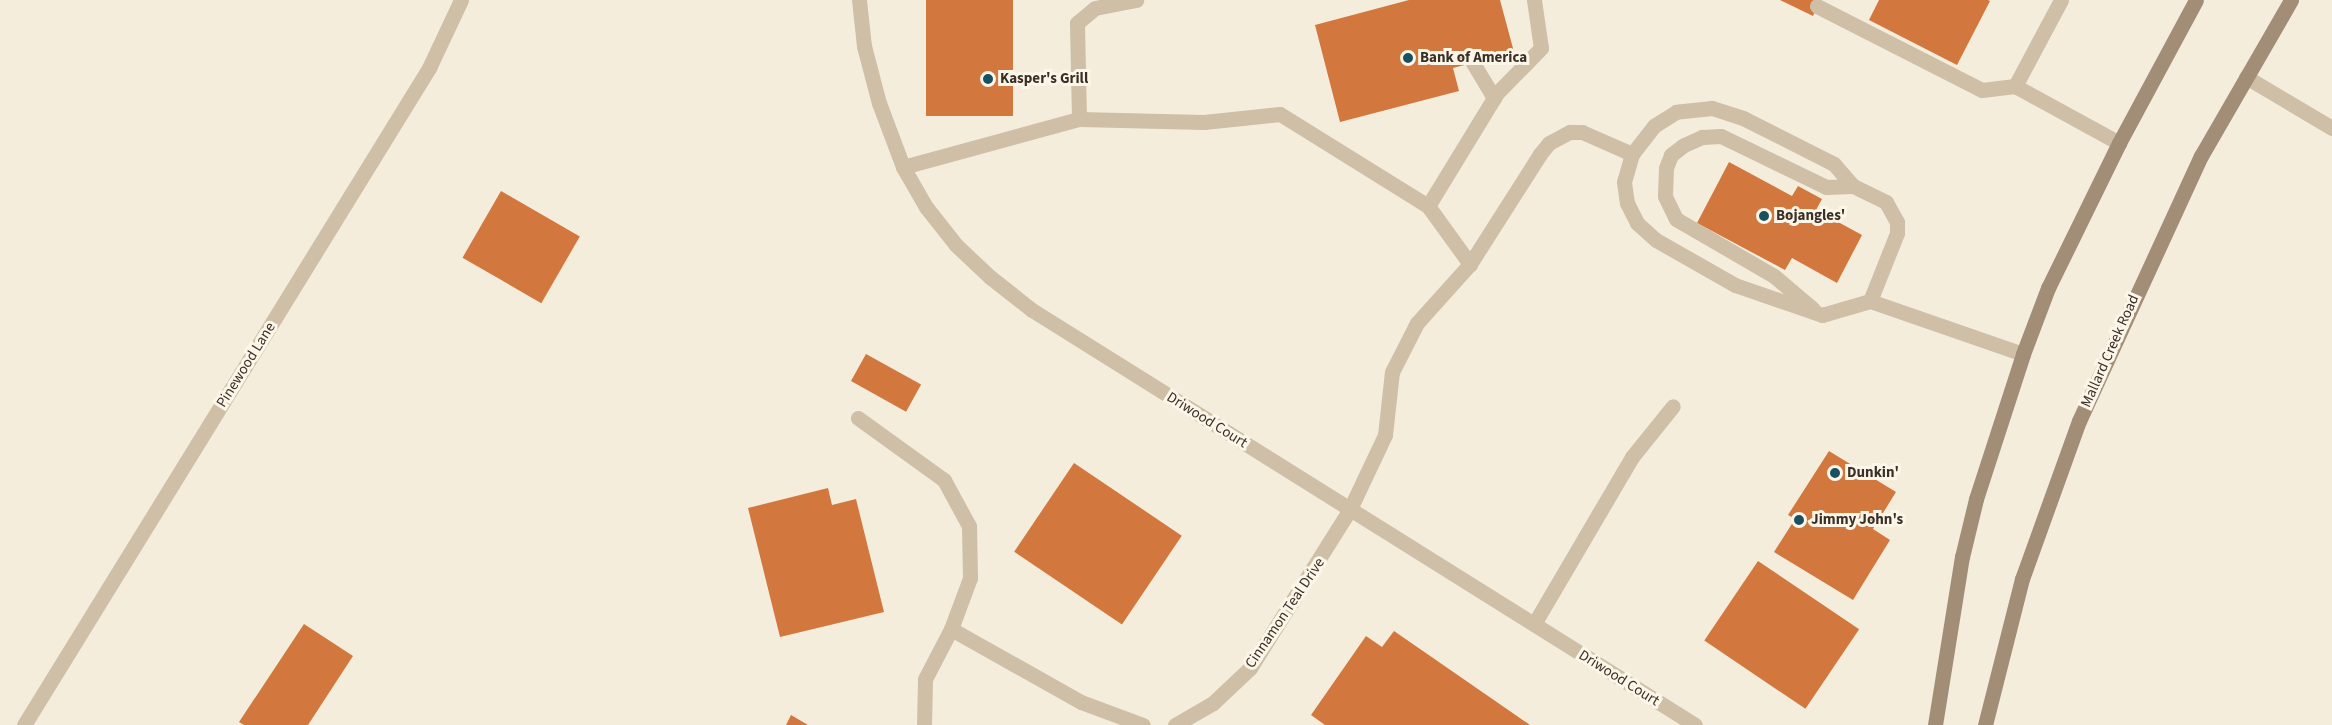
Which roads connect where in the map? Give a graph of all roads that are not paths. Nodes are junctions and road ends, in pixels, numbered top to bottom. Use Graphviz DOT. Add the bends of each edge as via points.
graph roads {
  1 [pos="461,0"];
  2 [pos="859,0"];
  3 [pos="1136,0"];
  4 [pos="1534,0"];
  5 [pos="2061,0"];
  6 [pos="2196,0"];
  7 [pos="2291,0"];
  8 [pos="1817,6"];
  9 [pos="1473,63"];
  10 [pos="2246,77"];
  11 [pos="2015,86"];
  12 [pos="1494,98"];
  13 [pos="1079,119"];
  14 [pos="2332,128"];
  15 [pos="2118,143"];
  16 [pos="1632,154"];
  17 [pos="903,166"];
  18 [pos="1854,186"];
  19 [pos="1428,206"];
  20 [pos="1470,264"];
  21 [pos="1870,301"];
  22 [pos="1819,314"];
  23 [pos="2024,354"];
  24 [pos="1673,406"];
  25 [pos="858,418"];
  26 [pos="1350,509"];
  27 [pos="1534,624"];
  28 [pos="951,629"];
  29 [pos="1194,721"];
  30 [pos="24,725"];
  31 [pos="924,725"];
  32 [pos="1143,725"];
  33 [pos="1175,725"];
  34 [pos="1695,725"];
  35 [pos="1935,725"];
  36 [pos="1985,725"];
  1 -- 30 [label="street, Pinewood Lane" via="429,68"];
  2 -- 17 [label="street, Driwood Court" via="864,46 879,103"];
  3 -- 13 [label="street" via="1095,8 1077,23"];
  4 -- 12 [label="street" via="1541,48"];
  5 -- 11 [label="street"];
  6 -- 15 [label="main road"];
  7 -- 10 [label="main road, Mallard Creek Road"];
  8 -- 11 [label="street" via="1982,90"];
  9 -- 12 [label="street"];
  10 -- 14 [label="street"];
  10 -- 36 [label="main road, Mallard Creek Road" via="2162,234 2079,421 2022,579"];
  11 -- 15 [label="street"];
  12 -- 19 [label="street"];
  13 -- 17 [label="street"];
  13 -- 19 [label="street" via="1204,122 1280,114"];
  15 -- 23 [label="main road" via="2048,288"];
  16 -- 18 [label="street" via="1654,126 1676,111 1712,108 1743,118 1834,164"];
  16 -- 20 [label="street, Cinnamon Teal Drive" via="1582,132 1560,136 1540,154"];
  16 -- 22 [label="street" via="1624,182 1627,203 1637,223 1656,240 1735,285"];
  17 -- 26 [label="street, Driwood Court" via="926,207 956,245 1032,310"];
  18 -- 21 [label="street" via="1886,202 1897,222 1897,233"];
  18 -- 22 [label="street" via="1826,187 1720,136 1702,137 1684,145 1671,155 1666,168 1665,196 1676,219 1774,276"];
  19 -- 20 [label="street"];
  20 -- 26 [label="street, Cinnamon Teal Drive" via="1417,323 1392,372 1385,435"];
  21 -- 22 [label="street"];
  21 -- 23 [label="street"];
  23 -- 35 [label="main road" via="1970,522"];
  24 -- 27 [label="street" via="1632,457"];
  25 -- 28 [label="street" via="944,480 969,526 970,578"];
  26 -- 27 [label="street, Driwood Court"];
  26 -- 29 [label="street, Cinnamon Teal Drive" via="1250,668"];
  27 -- 34 [label="street, Driwood Court"];
  28 -- 31 [label="street" via="925,679"];
  28 -- 32 [label="street" via="1081,702"];
  29 -- 33 [label="street, Cinnamon Teal Drive"];
}
